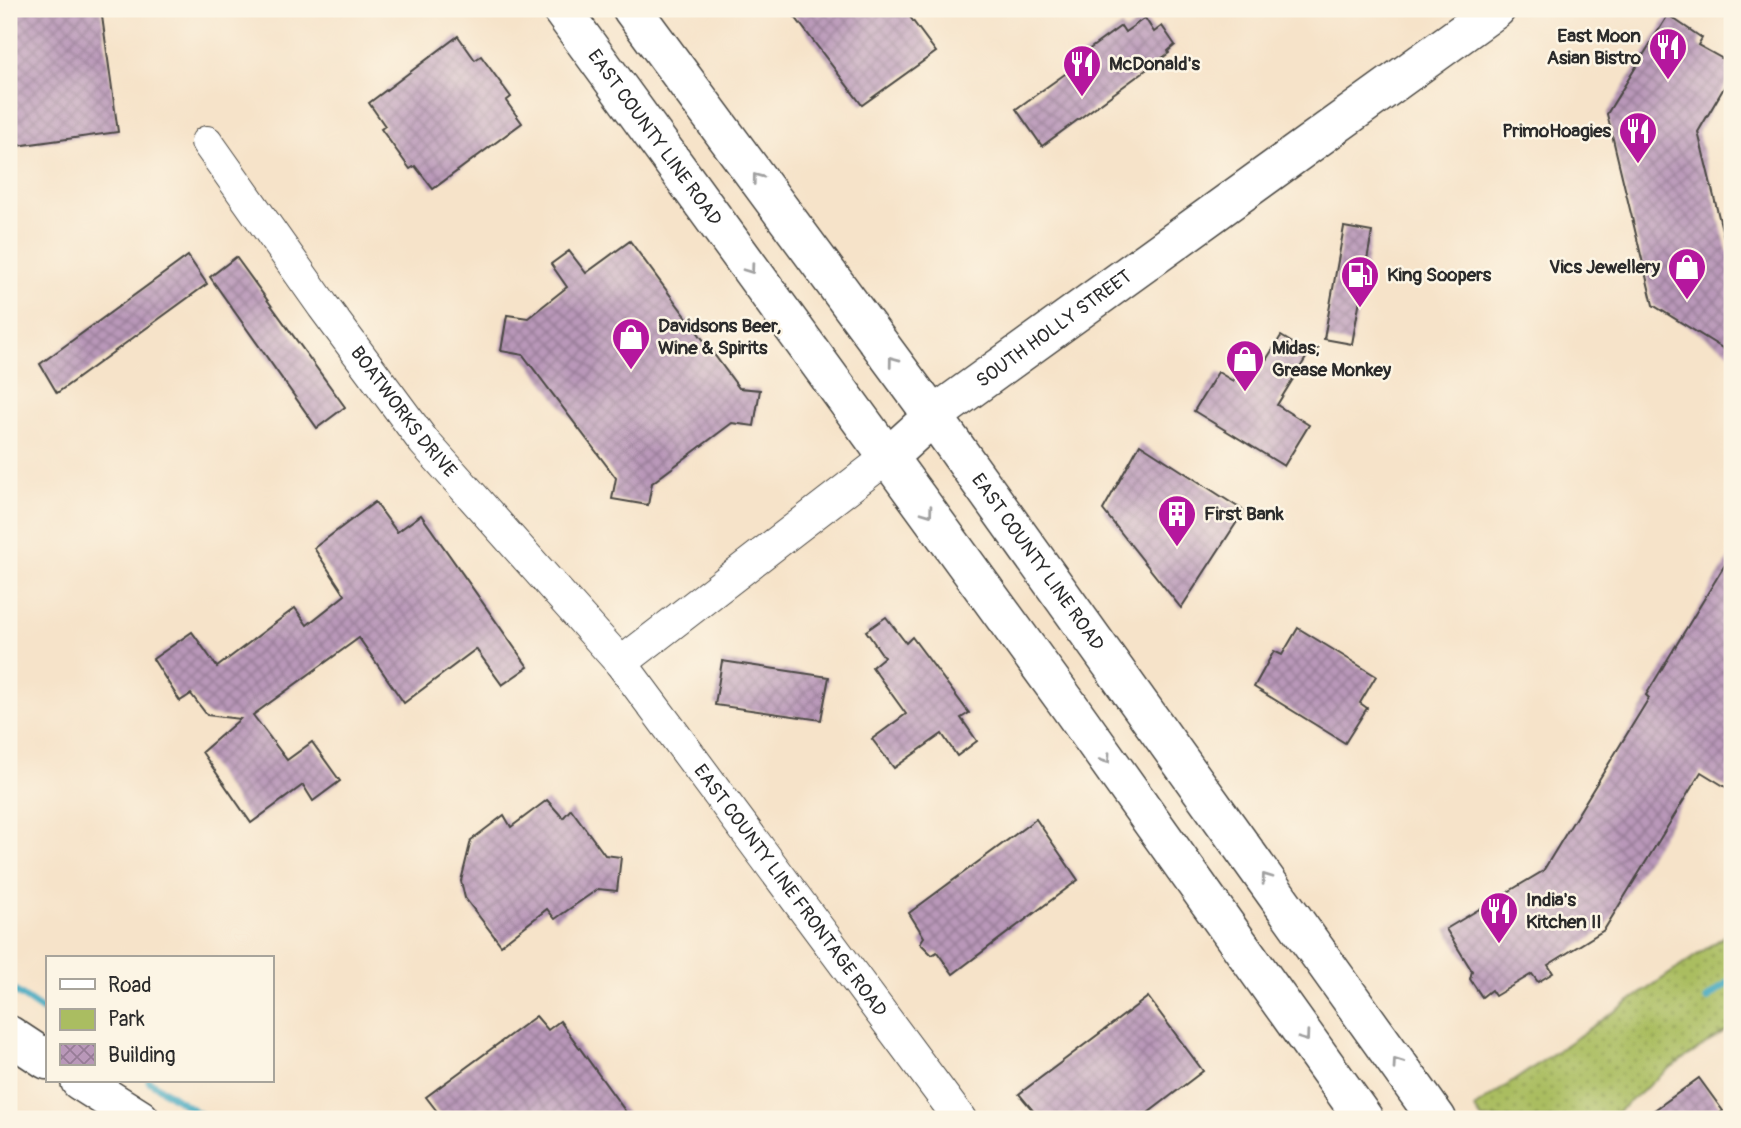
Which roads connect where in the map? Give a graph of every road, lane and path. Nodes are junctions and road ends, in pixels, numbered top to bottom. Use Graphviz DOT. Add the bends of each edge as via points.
graph roads {
  1 [pos="561,9"];
  2 [pos="632,9"];
  3 [pos="1496,9"];
  4 [pos="207,142"];
  5 [pos="933,416"];
  6 [pos="888,457"];
  7 [pos="621,663"];
  8 [pos="9,1035"];
  9 [pos="46,1059"];
  10 [pos="82,1082"];
  11 [pos="140,1119"];
  12 [pos="960,1119"];
  13 [pos="1364,1119"];
  14 [pos="1437,1119"];
  1 -- 6 [label="main road, EAST COUNTY LINE ROAD, one-way"];
  5 -- 2 [label="main road, EAST COUNTY LINE ROAD, one-way"];
  3 -- 5 [label="main road, SOUTH HOLLY STREET"];
  4 -- 7 [label="street, BOATWORKS DRIVE" via="424,442"];
  5 -- 6 [label="main road, SOUTH HOLLY STREET"];
  14 -- 5 [label="main road, EAST COUNTY LINE ROAD, one-way"];
  6 -- 7 [label="street, SOUTH HOLLY STREET"];
  6 -- 13 [label="main road, EAST COUNTY LINE ROAD, one-way"];
  7 -- 12 [label="street, EAST COUNTY LINE FRONTAGE ROAD"];
  8 -- 9 [label="main road"];
  10 -- 11 [label="main road"];
}
